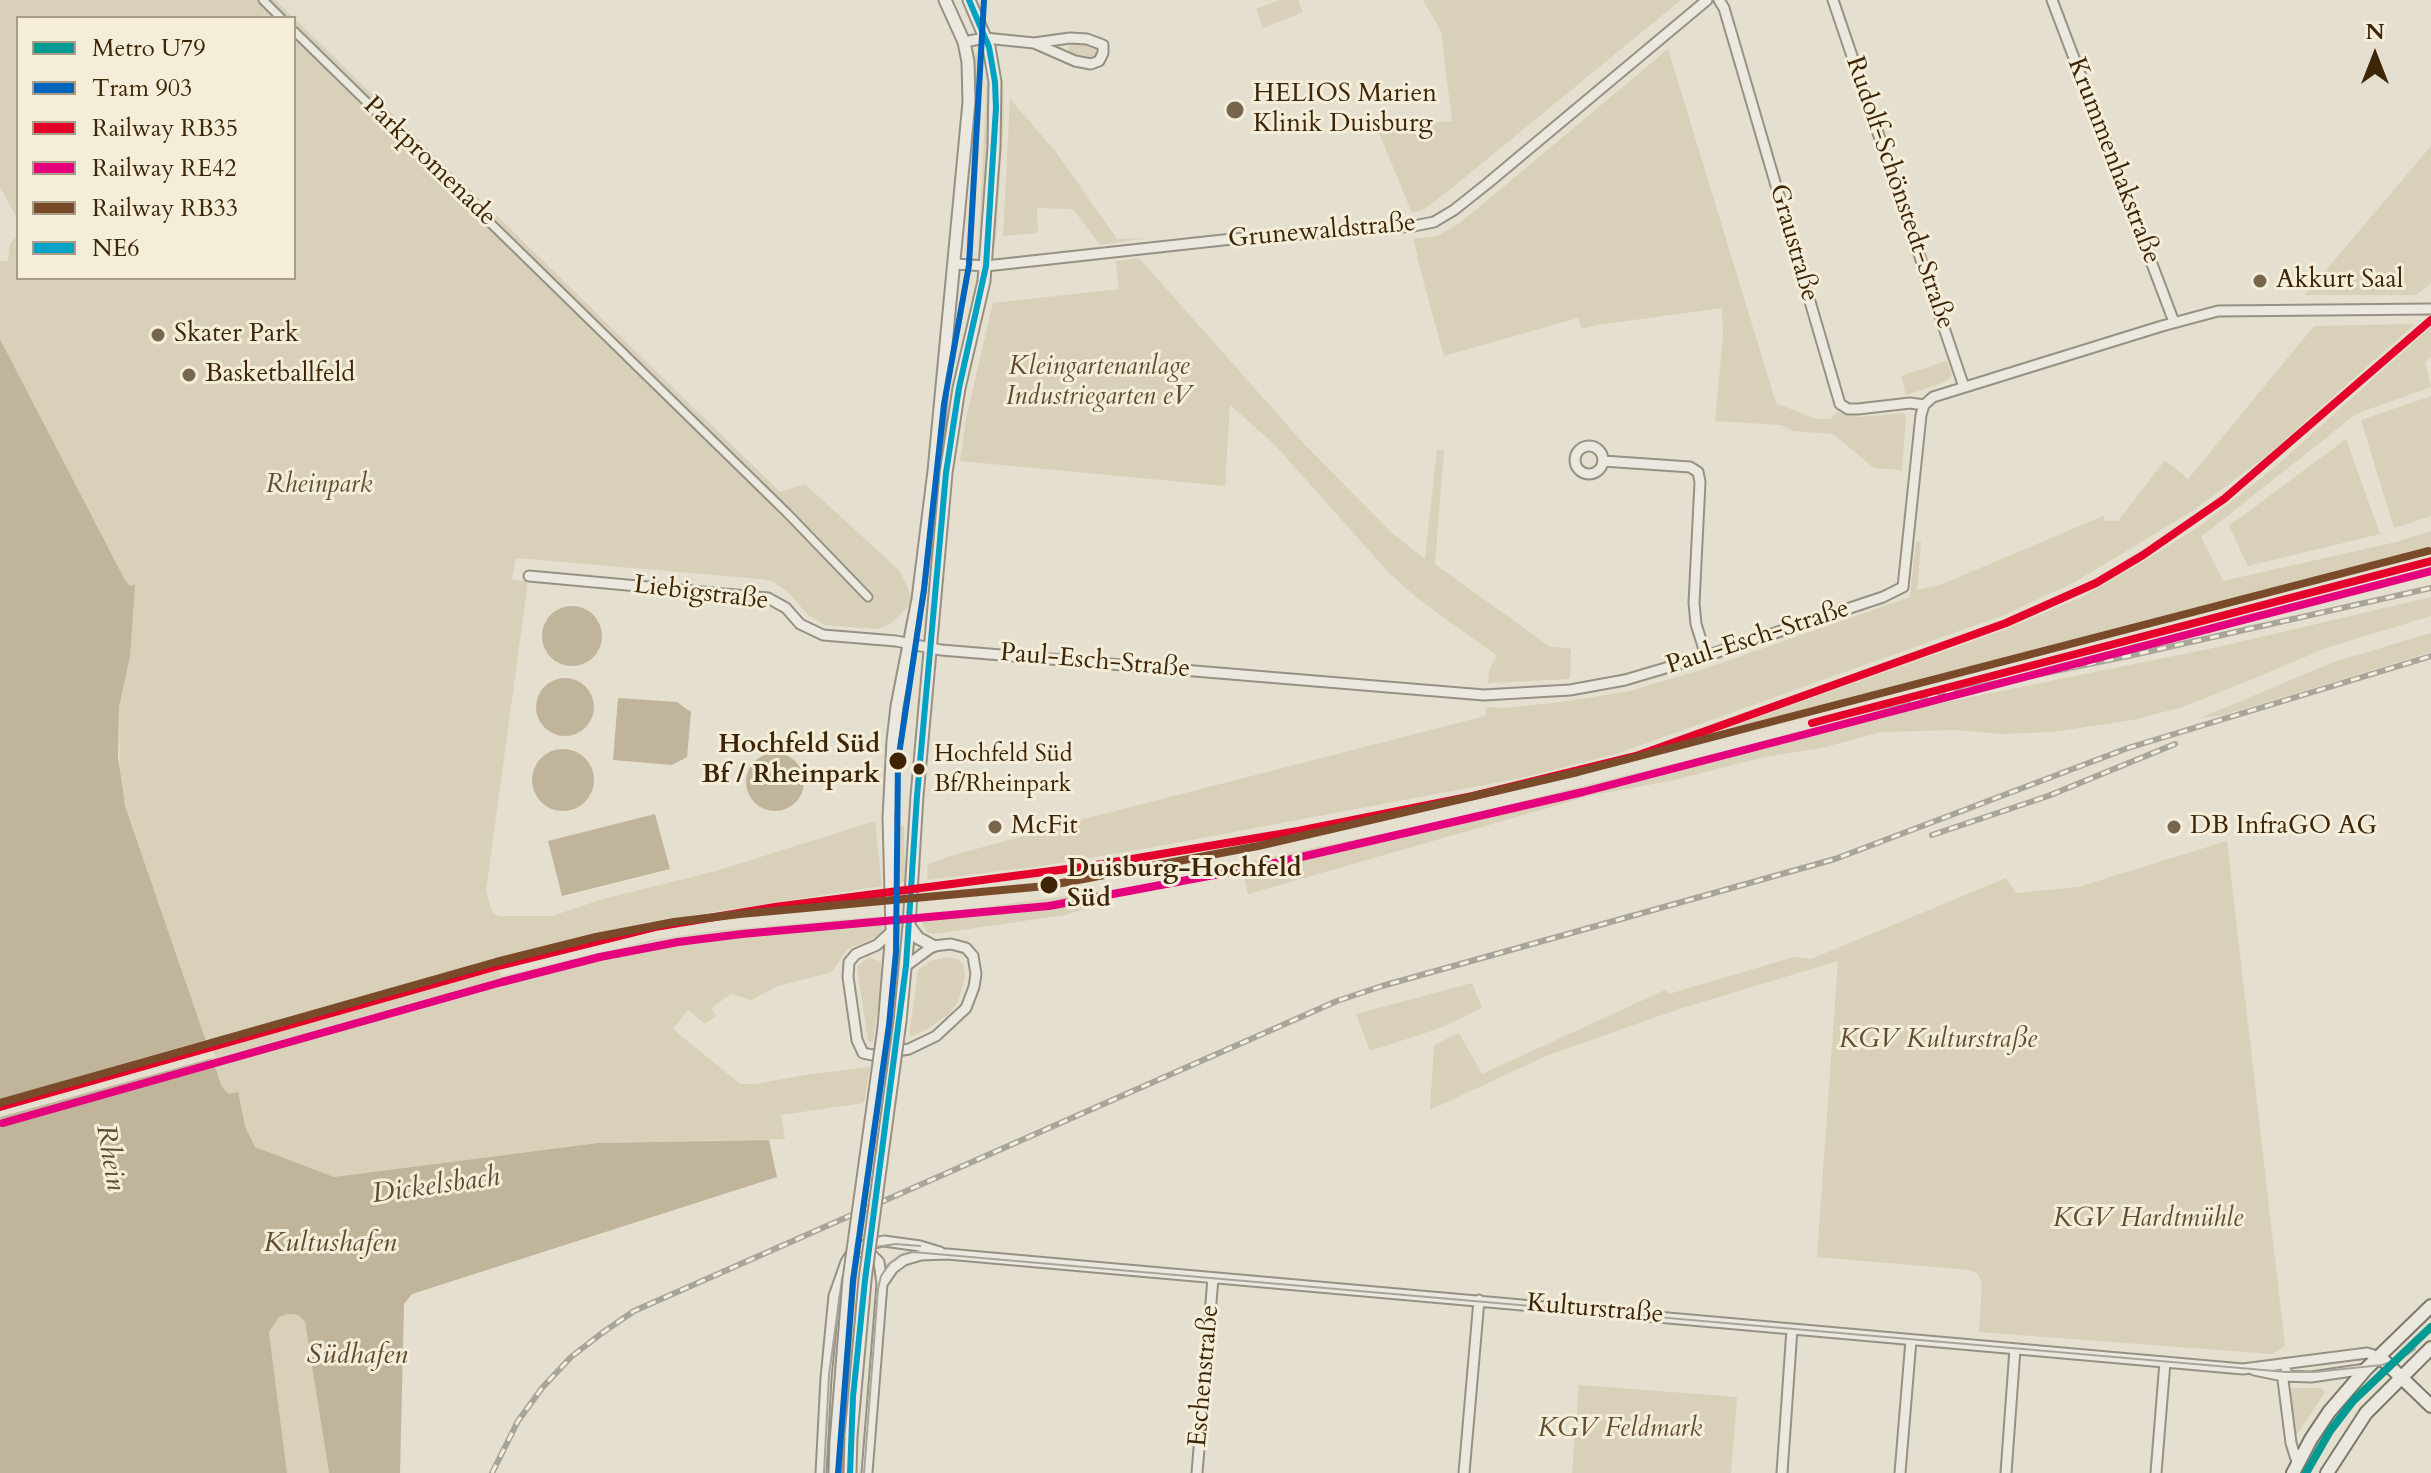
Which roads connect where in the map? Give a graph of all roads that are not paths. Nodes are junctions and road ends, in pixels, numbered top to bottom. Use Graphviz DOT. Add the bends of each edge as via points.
graph roads {
  1 [pos="263,0"];
  2 [pos="945,0"];
  3 [pos="969,0"];
  4 [pos="1707,0"];
  5 [pos="1719,0"];
  6 [pos="1833,0"];
  7 [pos="2052,0"];
  8 [pos="279,16"];
  9 [pos="296,33"];
  10 [pos="985,38"];
  11 [pos="964,42"];
  12 [pos="1034,43"];
  13 [pos="955,264"];
  14 [pos="986,266"];
  15 [pos="2431,309"];
  16 [pos="2174,322"];
  17 [pos="1964,387"];
  18 [pos="1924,405"];
  19 [pos="1603,461"];
  20 [pos="529,576"];
  21 [pos="868,597"];
  22 [pos="909,643"];
  23 [pos="930,647"];
  24 [pos="1706,656"];
  25 [pos="909,926"];
  26 [pos="892,931"];
  27 [pos="933,946"];
  28 [pos="867,950"];
  29 [pos="891,964"];
  30 [pos="906,966"];
  31 [pos="851,1254"];
  32 [pos="947,1254"];
  33 [pos="1213,1278"];
  34 [pos="882,1284"];
  35 [pos="1479,1300"];
  36 [pos="2431,1306"];
  37 [pos="1792,1329"];
  38 [pos="1911,1340"];
  39 [pos="2431,1348"];
  40 [pos="2015,1349"];
  41 [pos="2380,1357"];
  42 [pos="2165,1362"];
  43 [pos="2293,1362"];
  44 [pos="2246,1368"];
  45 [pos="2366,1369"];
  46 [pos="2283,1376"];
  47 [pos="2402,1378"];
  48 [pos="2431,1406"];
  49 [pos="2295,1468"];
  50 [pos="821,1473"];
  51 [pos="835,1473"];
  52 [pos="850,1473"];
  53 [pos="867,1473"];
  54 [pos="1197,1473"];
  55 [pos="1464,1473"];
  56 [pos="1782,1473"];
  57 [pos="1900,1473"];
  58 [pos="2006,1473"];
  59 [pos="2156,1473"];
  60 [pos="2327,1473"];
  1 -- 8 [label="street"];
  2 -- 11 [label="street"];
  3 -- 10 [label="street"];
  4 -- 14 [label="street, Grunewaldstraße" via="1434,222"];
  5 -- 18 [label="street, Graustraße" via="1840,404 1848,409"];
  6 -- 17 [label="street, Rudolf-Schönstedt-Straße"];
  7 -- 16 [label="street, Krummenhakstraße"];
  9 -- 21 [label="street, Parkpromenade"];
  10 -- 11 [label="street"];
  10 -- 12 [label="street"];
  10 -- 14 [label="street" via="996,108"];
  11 -- 13 [label="street" via="969,102"];
  12 -- 12 [label="street" via="1091,64 1103,53 1103,45 1087,39"];
  13 -- 14 [label="street, Grunewaldstraße"];
  13 -- 22 [label="street" via="930,511"];
  14 -- 23 [label="street" via="952,431"];
  15 -- 16 [label="street" via="2218,311"];
  16 -- 17 [label="street"];
  17 -- 18 [label="street"];
  18 -- 24 [label="street, Paul-Esch-Straße" via="1903,587"];
  19 -- 24 [label="street" via="1690,467 1698,472 1694,603"];
  20 -- 22 [label="street, Liebigstraße" via="768,598 823,635"];
  22 -- 23 [label="street, Paul-Esch-Straße"];
  22 -- 26 [label="street" via="891,776"];
  23 -- 24 [label="street, Paul-Esch-Straße" via="1504,695 1625,680"];
  23 -- 25 [label="street"];
  25 -- 27 [label="street"];
  25 -- 30 [label="street"];
  26 -- 28 [label="street"];
  26 -- 29 [label="street"];
  27 -- 28 [label="street" via="959,945 973,956 976,974 966,1008 936,1036 909,1049 872,1055 863,1053 857,1040 848,974 852,958"];
  27 -- 30 [label="street"];
  28 -- 29 [label="street"];
  29 -- 51 [label="street, bridge" via="849,1279"];
  30 -- 52 [label="street, bridge" via="865,1280"];
  31 -- 32 [label="street" via="884,1241"];
  31 -- 34 [label="street" via="875,1257"];
  31 -- 50 [label="street" via="834,1296"];
  32 -- 33 [label="street, Kulturstraße"];
  32 -- 34 [label="street" via="904,1260"];
  33 -- 35 [label="street, Kulturstraße"];
  33 -- 54 [label="street, Eschenstraße"];
  34 -- 53 [label="street"];
  35 -- 37 [label="street, Kulturstraße"];
  35 -- 55 [label="street"];
  36 -- 41 [label="main road"];
  37 -- 38 [label="street, Kulturstraße"];
  37 -- 56 [label="street"];
  38 -- 40 [label="street, Kulturstraße"];
  38 -- 57 [label="street"];
  39 -- 47 [label="main road"];
  40 -- 42 [label="street, Kulturstraße"];
  40 -- 58 [label="street"];
  41 -- 43 [label="street, Kulturstraße" via="2367,1353"];
  41 -- 45 [label="main road"];
  41 -- 47 [label="main road"];
  42 -- 44 [label="street, Kulturstraße"];
  42 -- 59 [label="street"];
  43 -- 44 [label="street, Kulturstraße"];
  43 -- 46 [label="street"];
  44 -- 46 [label="street, Kulturstraße"];
  45 -- 46 [label="street, Kulturstraße"];
  45 -- 47 [label="main road"];
  45 -- 49 [label="main road" via="2329,1412"];
  46 -- 49 [label="street"];
  47 -- 48 [label="main road"];
  47 -- 60 [label="main road" via="2362,1419"];
}
